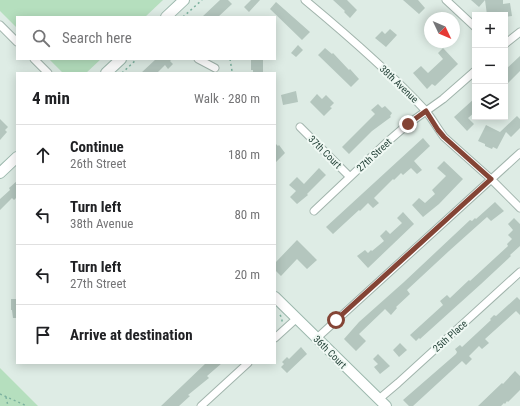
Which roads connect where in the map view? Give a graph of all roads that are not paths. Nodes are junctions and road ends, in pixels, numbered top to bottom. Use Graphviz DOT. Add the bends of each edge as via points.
graph roads {
  1 [pos="184,0"];
  2 [pos="305,0"];
  3 [pos="446,0"];
  4 [pos="167,16"];
  5 [pos="472,24"];
  6 [pos="0,25"];
  7 [pos="520,32"];
  8 [pos="16,41"];
  9 [pos="508,42"];
  10 [pos="35,60"];
  11 [pos="120,60"];
  12 [pos="200,60"];
  13 [pos="215,68"];
  14 [pos="47,72"];
  15 [pos="107,72"];
  16 [pos="472,74"];
  17 [pos="426,111"];
  18 [pos="300,127"];
  19 [pos="520,153"];
  20 [pos="16,158"];
  21 [pos="0,173"];
  22 [pos="350,177"];
  23 [pos="491,179"];
  24 [pos="520,208"];
  25 [pos="314,212"];
  26 [pos="520,272"];
  27 [pos="276,298"];
  28 [pos="297,318"];
  29 [pos="276,337"];
  30 [pos="317,338"];
  31 [pos="247,364"];
  32 [pos="379,398"];
  33 [pos="201,406"];
  34 [pos="386,406"];
  1 -- 4 [label="street"];
  2 -- 17 [label="street, 38th Avenue" via="339,28"];
  3 -- 5 [label="street"];
  6 -- 8 [label="street"];
  7 -- 9 [label="street"];
  10 -- 14 [label="street"];
  11 -- 15 [label="street"];
  12 -- 13 [label="street"];
  16 -- 17 [label="street, 27th Street"];
  17 -- 22 [label="street, 27th Street" via="386,143"];
  17 -- 23 [label="street, 38th Avenue" via="444,137"];
  18 -- 22 [label="street, 37th Court"];
  19 -- 23 [label="street"];
  20 -- 21 [label="street"];
  22 -- 25 [label="street, 27th Street"];
  23 -- 24 [label="street, 38th Avenue"];
  23 -- 30 [label="street"];
  26 -- 32 [label="street, 25th Place"];
  27 -- 28 [label="street, 36th Court"];
  28 -- 29 [label="street"];
  28 -- 30 [label="street, 36th Court"];
  30 -- 32 [label="street, 36th Court"];
  31 -- 33 [label="street"];
  32 -- 34 [label="street, 36th Court"];
}
